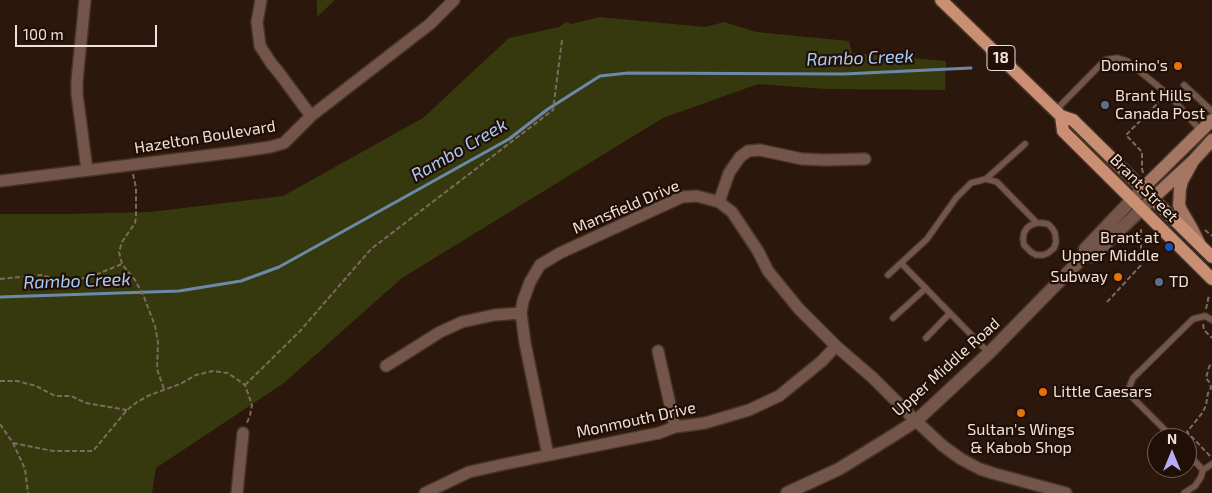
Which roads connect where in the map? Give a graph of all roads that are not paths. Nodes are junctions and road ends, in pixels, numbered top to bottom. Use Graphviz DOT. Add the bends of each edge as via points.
graph roads {
  1 [pos="84,0"];
  2 [pos="261,0"];
  3 [pos="454,0"];
  4 [pos="941,0"];
  5 [pos="1184,85"];
  6 [pos="1212,110"];
  7 [pos="1058,113"];
  8 [pos="311,116"];
  9 [pos="1212,120"];
  10 [pos="1201,131"];
  11 [pos="1212,140"];
  12 [pos="1024,144"];
  13 [pos="864,159"];
  14 [pos="1193,161"];
  15 [pos="87,170"];
  16 [pos="986,179"];
  17 [pos="0,181"];
  18 [pos="1143,188"];
  19 [pos="1154,198"];
  20 [pos="1132,199"];
  21 [pos="719,202"];
  22 [pos="1142,209"];
  23 [pos="1037,223"];
  24 [pos="1200,245"];
  25 [pos="1084,256"];
  26 [pos="1212,257"];
  27 [pos="901,263"];
  28 [pos="888,276"];
  29 [pos="1212,279"];
  30 [pos="926,288"];
  31 [pos="950,313"];
  32 [pos="521,314"];
  33 [pos="893,318"];
  34 [pos="1212,320"];
  35 [pos="926,338"];
  36 [pos="836,346"];
  37 [pos="658,351"];
  38 [pos="989,353"];
  39 [pos="386,366"];
  40 [pos="916,421"];
  41 [pos="675,427"];
  42 [pos="1162,428"];
  43 [pos="244,433"];
  44 [pos="548,455"];
  45 [pos="1197,464"];
  46 [pos="1212,464"];
  47 [pos="1203,470"];
  48 [pos="237,493"];
  49 [pos="425,493"];
  50 [pos="787,493"];
  51 [pos="1066,493"];
  52 [pos="1184,493"];
  1 -- 15 [label="street" via="77,94"];
  2 -- 8 [label="street" via="257,22 260,46"];
  3 -- 8 [label="street, Hazelton Boulevard" via="430,24"];
  4 -- 7 [label="main road, Brant Street / 18"];
  5 -- 6 [label="lane"];
  7 -- 10 [label="lane" via="1106,60 1117,58 1127,61 1168,94"];
  7 -- 18 [label="main road, Brant Street / 18" via="1073,120"];
  7 -- 20 [label="main road, Brant Street / 18" via="1063,131"];
  8 -- 15 [label="street, Hazelton Boulevard" via="284,143 270,147"];
  9 -- 10 [label="main road, Upper Middle Road"];
  10 -- 18 [label="main road, Upper Middle Road"];
  11 -- 14 [label="main road, Upper Middle Road"];
  12 -- 16 [label="lane"];
  13 -- 21 [label="street" via="802,159 760,150 748,151 729,173"];
  14 -- 19 [label="main road, Upper Middle Road"];
  14 -- 24 [label="main road" via="1182,181 1179,205"];
  15 -- 17 [label="street, Hazelton Boulevard"];
  16 -- 23 [label="lane" via="997,182"];
  16 -- 27 [label="lane" via="972,183 956,198 927,239"];
  18 -- 19 [label="main road, Brant Street / 18"];
  18 -- 20 [label="street, Upper Middle Road"];
  19 -- 22 [label="street, Upper Middle Road"];
  19 -- 24 [label="main road, Brant Street / 18"];
  20 -- 22 [label="main road, Brant Street / 18"];
  20 -- 25 [label="street, Upper Middle Road" via="1085,249"];
  21 -- 32 [label="street, Mansfield Drive" via="698,196 682,198 560,253 540,265 530,282"];
  21 -- 36 [label="street" via="732,212 768,271 798,309"];
  22 -- 25 [label="street, Upper Middle Road" via="1093,256"];
  22 -- 29 [label="main road, Brant Street / 18"];
  23 -- 23 [label="lane" via="1027,228 1024,245 1036,255 1043,255 1054,248 1056,237 1048,224"];
  24 -- 26 [label="main road, Brant Street / 18"];
  25 -- 38 [label="street, Upper Middle Road"];
  27 -- 28 [label="lane"];
  27 -- 30 [label="lane"];
  30 -- 31 [label="lane"];
  30 -- 33 [label="lane"];
  31 -- 35 [label="lane"];
  31 -- 38 [label="lane"];
  32 -- 39 [label="street" via="494,315 462,322"];
  32 -- 44 [label="street, Mansfield Drive"];
  34 -- 42 [label="lane" via="1205,316 1193,318 1133,378 1129,388 1132,397"];
  36 -- 40 [label="street"];
  36 -- 41 [label="street, Monmouth Drive" via="779,396 749,410 705,423"];
  37 -- 41 [label="street"];
  38 -- 40 [label="street, Upper Middle Road"];
  40 -- 50 [label="street, Upper Middle Road" via="839,469"];
  40 -- 51 [label="street" via="943,446 980,469"];
  41 -- 44 [label="street, Monmouth Drive"];
  43 -- 48 [label="street"];
  44 -- 49 [label="street, Monmouth Drive" via="469,472"];
  45 -- 47 [label="lane"];
  46 -- 47 [label="lane"];
  47 -- 52 [label="lane" via="1195,486"];
}
